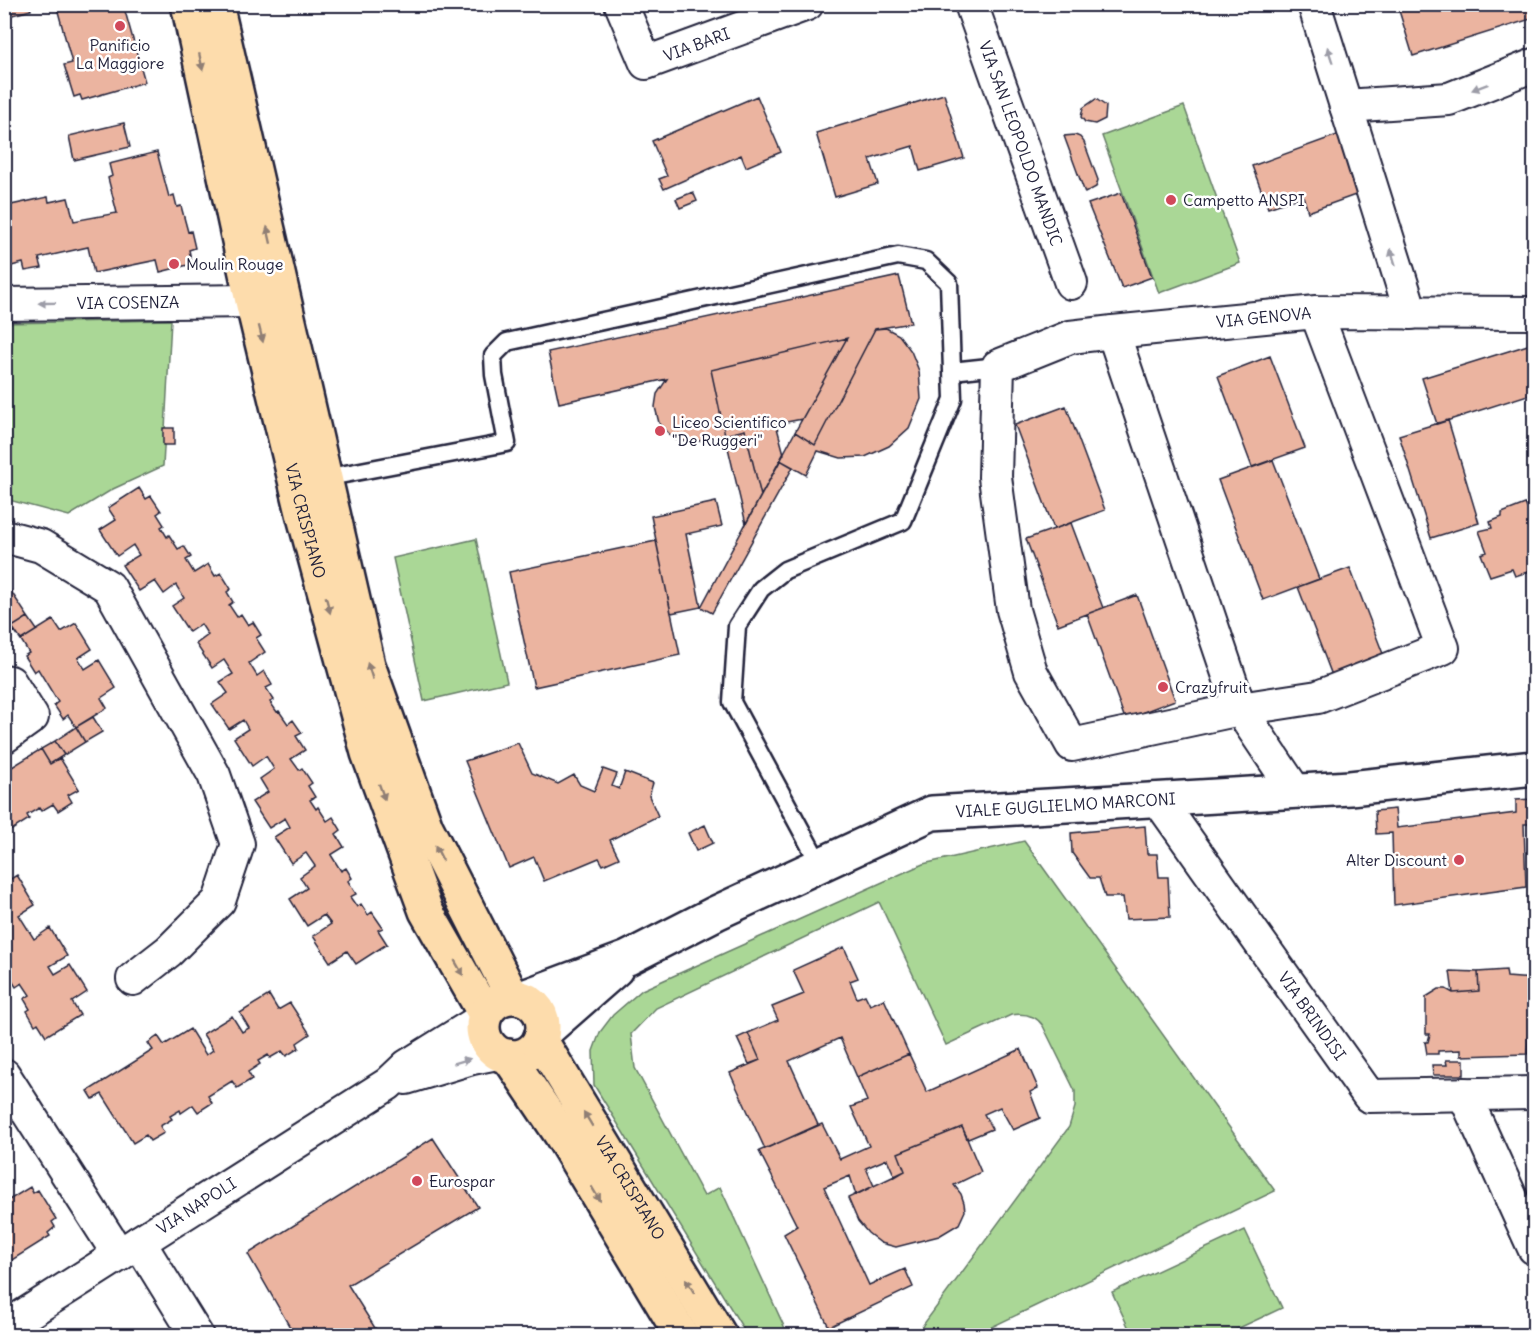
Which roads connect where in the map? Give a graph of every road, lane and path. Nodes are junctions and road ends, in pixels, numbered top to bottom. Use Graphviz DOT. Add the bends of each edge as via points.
graph roads {
  1 [pos="188,4"];
  2 [pos="216,4"];
  3 [pos="621,4"];
  4 [pos="807,4"];
  5 [pos="971,4"];
  6 [pos="1314,4"];
  7 [pos="1534,65"];
  8 [pos="1346,106"];
  9 [pos="1071,283"];
  10 [pos="252,301"];
  11 [pos="4,304"];
  12 [pos="1316,312"];
  13 [pos="1411,313"];
  14 [pos="1534,313"];
  15 [pos="1113,332"];
  16 [pos="998,366"];
  17 [pos="952,371"];
  18 [pos="324,478"];
  19 [pos="4,536"];
  20 [pos="4,681"];
  21 [pos="1240,709"];
  22 [pos="4,737"];
  23 [pos="1534,768"];
  24 [pos="1295,791"];
  25 [pos="1158,799"];
  26 [pos="820,865"];
  27 [pos="628,958"];
  28 [pos="133,979"];
  29 [pos="500,1006"];
  30 [pos="541,1036"];
  31 [pos="502,1054"];
  32 [pos="4,1075"];
  33 [pos="388,1084"];
  34 [pos="1534,1093"];
  35 [pos="1464,1094"];
  36 [pos="129,1248"];
  37 [pos="1534,1248"];
  38 [pos="4,1328"];
  39 [pos="197,1335"];
  40 [pos="682,1335"];
  41 [pos="720,1335"];
  1 -- 10 [label="main road, VIA CRISPIANO, one-way"];
  18 -- 2 [label="main road, VIA CRISPIANO, one-way"];
  3 -- 4 [label="street, VIA BARI" via="646,63"];
  5 -- 9 [label="street, VIA SAN LEOPOLDO MANDIC"];
  8 -- 6 [label="street, one-way"];
  7 -- 8 [label="street, one-way" via="1449,99"];
  13 -- 8 [label="street, one-way"];
  10 -- 11 [label="street, VIA COSENZA, one-way"];
  10 -- 29 [label="main road, VIA CRISPIANO, one-way" via="303,513 368,753 426,911"];
  12 -- 13 [label="street, VIA GENOVA"];
  12 -- 15 [label="street, VIA GENOVA"];
  12 -- 21 [label="street" via="1443,648 1318,698"];
  13 -- 14 [label="street, VIA GENOVA"];
  15 -- 16 [label="street, VIA GENOVA" via="1070,337"];
  15 -- 21 [label="street"];
  16 -- 17 [label="lane"];
  16 -- 21 [label="street" via="995,477 1012,610 1031,672 1072,745"];
  17 -- 18 [label="lane" via="949,283 926,261 898,256 507,342 493,357 507,443"];
  17 -- 26 [label="lane" via="953,399 903,521 785,570 761,589 737,626 732,702"];
  29 -- 18 [label="main road, VIA CRISPIANO, one-way" via="415,800 368,665"];
  19 -- 28 [label="street" via="41,546 109,587 214,775 237,844 219,901 169,951"];
  20 -- 22 [label="street" via="10,682 32,717"];
  21 -- 24 [label="street"];
  23 -- 24 [label="street, VIALE GUGLIELMO MARCONI"];
  24 -- 25 [label="street, VIALE GUGLIELMO MARCONI"];
  25 -- 26 [label="street, VIALE GUGLIELMO MARCONI" via="932,813"];
  25 -- 35 [label="street, VIA BRINDISI" via="1369,1096"];
  26 -- 27 [label="street, VIALE GUGLIELMO MARCONI" via="716,912"];
  27 -- 29 [label="street, VIALE GUGLIELMO MARCONI"];
  27 -- 30 [label="street, VIALE GUGLIELMO MARCONI"];
  29 -- 30 [label="main road" via="534,1006 542,1019"];
  29 -- 31 [label="main road" via="484,1038"];
  29 -- 33 [label="street, VIA NAPOLI" via="406,1066"];
  30 -- 31 [label="main road" via="532,1049 521,1055"];
  41 -- 30 [label="main road, VIA CRISPIANO, one-way"];
  33 -- 31 [label="street, VIA NAPOLI, one-way" via="472,1058"];
  31 -- 40 [label="main road, VIA CRISPIANO, one-way" via="560,1133"];
  32 -- 36 [label="street"];
  33 -- 36 [label="street, VIA NAPOLI"];
  34 -- 35 [label="street, VIA BRINDISI"];
  35 -- 37 [label="street"];
  36 -- 38 [label="street, VIA NAPOLI"];
  36 -- 39 [label="street"];
}
